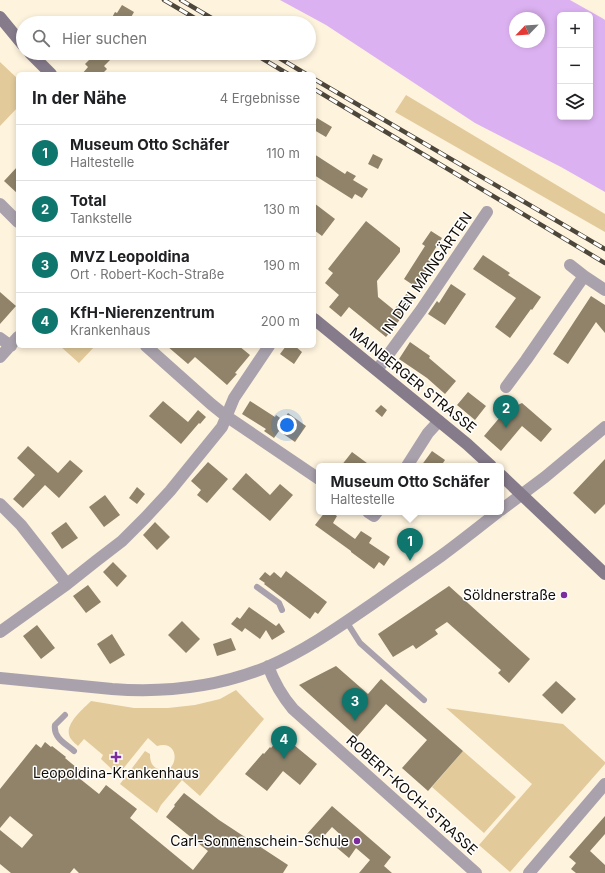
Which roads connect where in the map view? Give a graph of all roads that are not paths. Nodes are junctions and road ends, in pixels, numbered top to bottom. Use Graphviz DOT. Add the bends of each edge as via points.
graph roads {
  1 [pos="0,17"];
  2 [pos="16,36"];
  3 [pos="37,60"];
  4 [pos="49,72"];
  5 [pos="0,204"];
  6 [pos="487,212"];
  7 [pos="16,220"];
  8 [pos="570,264"];
  9 [pos="584,276"];
  10 [pos="605,290"];
  11 [pos="316,321"];
  12 [pos="0,338"];
  13 [pos="14,342"];
  14 [pos="148,348"];
  15 [pos="268,348"];
  16 [pos="0,356"];
  17 [pos="377,370"];
  18 [pos="506,387"];
  19 [pos="226,416"];
  20 [pos="438,421"];
  21 [pos="605,427"];
  22 [pos="409,463"];
  23 [pos="488,463"];
  24 [pos="316,477"];
  25 [pos="504,478"];
  26 [pos="521,494"];
  27 [pos="0,504"];
  28 [pos="504,508"];
  29 [pos="494,515"];
  30 [pos="605,574"];
  31 [pos="67,584"];
  32 [pos="257,587"];
  33 [pos="282,610"];
  34 [pos="346,621"];
  35 [pos="0,632"];
  36 [pos="268,666"];
  37 [pos="0,678"];
  38 [pos="424,700"];
  39 [pos="66,715"];
  40 [pos="74,751"];
  41 [pos="605,784"];
  42 [pos="476,873"];
  43 [pos="529,873"];
  1 -- 2 [label="main road"];
  3 -- 4 [label="main road"];
  5 -- 7 [label="street"];
  6 -- 17 [label="street, IN DEN MAINGÄRTEN"];
  8 -- 9 [label="street"];
  9 -- 10 [label="street"];
  9 -- 18 [label="street"];
  11 -- 17 [label="main road, MAINBERGER STRASSE"];
  12 -- 13 [label="street"];
  13 -- 16 [label="street"];
  14 -- 19 [label="street"];
  15 -- 19 [label="street" via="234,398"];
  17 -- 20 [label="main road, MAINBERGER STRASSE"];
  19 -- 24 [label="street"];
  19 -- 31 [label="street" via="222,427 146,518 122,541"];
  20 -- 22 [label="street"];
  20 -- 23 [label="main road, MAINBERGER STRASSE"];
  21 -- 26 [label="street"];
  25 -- 26 [label="main road"];
  26 -- 28 [label="street"];
  26 -- 30 [label="main road"];
  27 -- 31 [label="street" via="21,525"];
  29 -- 34 [label="street" via="441,556"];
  31 -- 35 [label="street"];
  32 -- 33 [label="lane" via="279,603"];
  34 -- 36 [label="street" via="307,646"];
  34 -- 38 [label="lane" via="360,643"];
  36 -- 37 [label="street" via="213,683 158,690 119,690"];
  36 -- 42 [label="street, ROBERT-KOCH-STRASSE" via="279,691 293,709"];
  39 -- 40 [label="lane" via="55,725 55,733"];
  41 -- 43 [label="street"];
}
